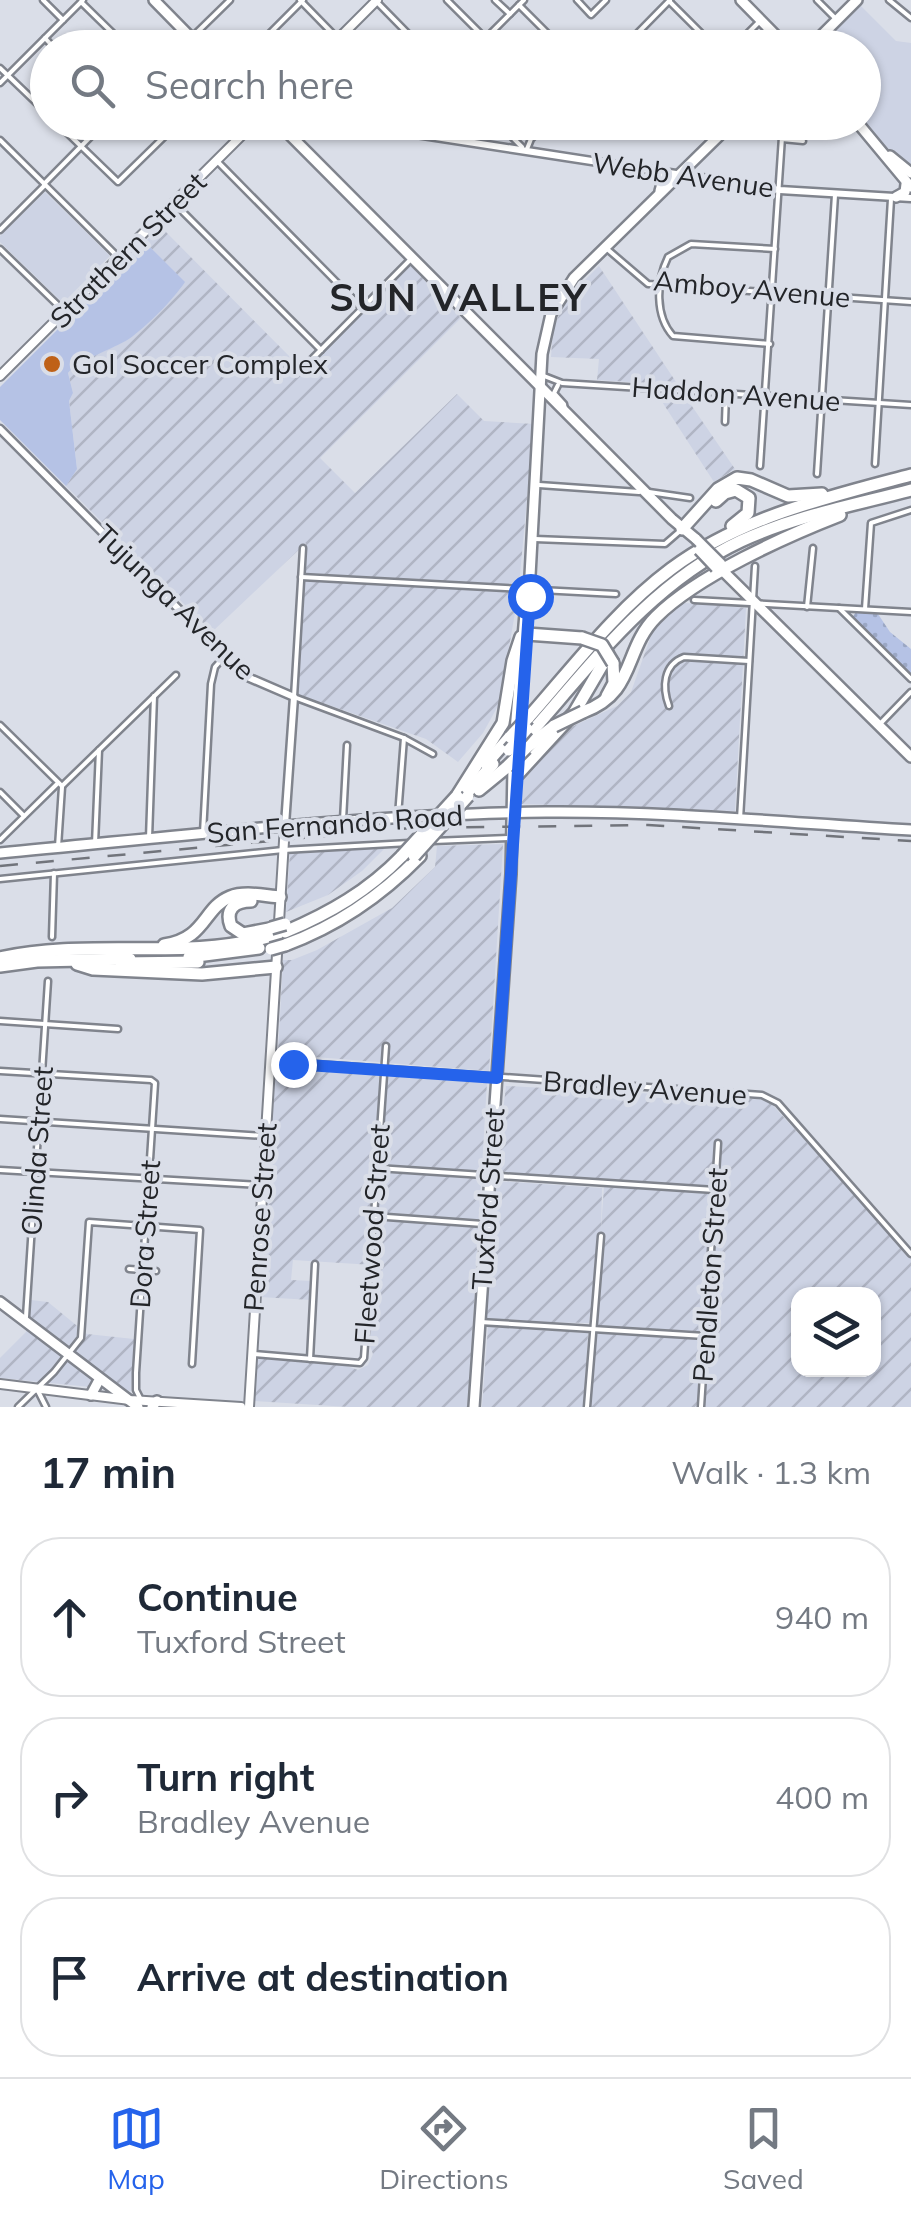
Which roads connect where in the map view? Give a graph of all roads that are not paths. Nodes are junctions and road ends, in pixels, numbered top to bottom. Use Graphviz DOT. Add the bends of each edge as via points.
graph roads {
  1 [pos="43,0"];
  2 [pos="154,0"];
  3 [pos="301,0"];
  4 [pos="447,0"];
  5 [pos="495,0"];
  6 [pos="524,0"];
  7 [pos="577,0"];
  8 [pos="606,0"];
  9 [pos="740,0"];
  10 [pos="818,0"];
  11 [pos="857,0"];
  12 [pos="889,0"];
  13 [pos="82,1"];
  14 [pos="229,1"];
  15 [pos="376,1"];
  16 [pos="670,1"];
  17 [pos="518,5"];
  18 [pos="510,14"];
  19 [pos="911,18"];
  20 [pos="63,20"];
  21 [pos="761,20"];
  22 [pos="837,20"];
  23 [pos="53,30"];
  24 [pos="110,30"];
  25 [pos="184,30"];
  26 [pos="200,30"];
  27 [pos="272,30"];
  28 [pos="330,30"];
  29 [pos="346,30"];
  30 [pos="404,30"];
  31 [pos="478,30"];
  32 [pos="494,30"];
  33 [pos="544,30"];
  34 [pos="642,30"];
  35 [pos="698,30"];
  36 [pos="751,30"];
  37 [pos="771,30"];
  38 [pos="827,30"];
  39 [pos="30,53"];
  40 [pos="0,68"];
  41 [pos="8,75"];
  42 [pos="0,83"];
  43 [pos="30,96"];
  44 [pos="0,140"];
  45 [pos="74,140"];
  46 [pos="88,140"];
  47 [pos="161,140"];
  48 [pos="237,140"];
  49 [pos="295,140"];
  50 [pos="454,140"];
  51 [pos="507,140"];
  52 [pos="515,140"];
  53 [pos="531,140"];
  54 [pos="715,140"];
  55 [pos="782,140"];
  56 [pos="796,140"];
  57 [pos="873,140"];
  58 [pos="803,141"];
  59 [pos="81,147"];
  60 [pos="506,148"];
  61 [pos="526,152"];
  62 [pos="217,161"];
  63 [pos="651,171"];
  64 [pos="680,175"];
  65 [pos="909,180"];
  66 [pos="45,184"];
  67 [pos="780,190"];
  68 [pos="836,192"];
  69 [pos="658,196"];
  70 [pos="894,197"];
  71 [pos="911,198"];
  72 [pos="174,203"];
  73 [pos="0,230"];
  74 [pos="606,248"];
  75 [pos="0,249"];
  76 [pos="775,249"];
  77 [pos="412,258"];
  78 [pos="119,259"];
  79 [pos="661,285"];
  80 [pos="772,292"];
  81 [pos="828,298"];
  82 [pos="884,299"];
  83 [pos="911,302"];
  84 [pos="362,308"];
  85 [pos="65,313"];
  86 [pos="770,344"];
  87 [pos="320,350"];
  88 [pos="306,366"];
  89 [pos="541,370"];
  90 [pos="0,376"];
  91 [pos="562,383"];
  92 [pos="540,386"];
  93 [pos="726,394"];
  94 [pos="767,396"];
  95 [pos="822,400"];
  96 [pos="878,404"];
  97 [pos="911,406"];
  98 [pos="565,411"];
  99 [pos="724,422"];
  100 [pos="0,429"];
  101 [pos="875,464"];
  102 [pos="760,466"];
  103 [pos="817,474"];
  104 [pos="911,483"];
  105 [pos="534,484"];
  106 [pos="874,485"];
  107 [pos="646,492"];
  108 [pos="884,497"];
  109 [pos="690,498"];
  110 [pos="911,510"];
  111 [pos="682,529"];
  112 [pos="530,539"];
  113 [pos="696,543"];
  114 [pos="303,548"];
  115 [pos="813,548"];
  116 [pos="755,566"];
  117 [pos="720,567"];
  118 [pos="301,577"];
  119 [pos="679,578"];
  120 [pos="528,590"];
  121 [pos="616,594"];
  122 [pos="694,600"];
  123 [pos="754,603"];
  124 [pos="807,607"];
  125 [pos="839,608"];
  126 [pos="865,608"];
  127 [pos="911,612"];
  128 [pos="524,636"];
  129 [pos="224,657"];
  130 [pos="749,661"];
  131 [pos="520,663"];
  132 [pos="176,675"];
  133 [pos="525,676"];
  134 [pos="911,680"];
  135 [pos="911,692"];
  136 [pos="154,696"];
  137 [pos="294,697"];
  138 [pos="669,706"];
  139 [pos="583,712"];
  140 [pos="879,725"];
  141 [pos="0,726"];
  142 [pos="527,732"];
  143 [pos="7,733"];
  144 [pos="404,738"];
  145 [pos="0,740"];
  146 [pos="346,745"];
  147 [pos="99,750"];
  148 [pos="433,754"];
  149 [pos="510,755"];
  150 [pos="911,757"];
  151 [pos="60,785"];
  152 [pos="0,792"];
  153 [pos="468,795"];
  154 [pos="514,812"];
  155 [pos="24,816"];
  156 [pos="398,816"];
  157 [pos="740,818"];
  158 [pos="343,820"];
  159 [pos="285,825"];
  160 [pos="911,830"];
  161 [pos="203,833"];
  162 [pos="150,838"];
  163 [pos="512,838"];
  164 [pos="0,840"];
  165 [pos="95,844"];
  166 [pos="58,847"];
  167 [pos="284,850"];
  168 [pos="0,853"];
  169 [pos="411,856"];
  170 [pos="54,873"];
  171 [pos="0,879"];
  172 [pos="280,900"];
  173 [pos="52,936"];
  174 [pos="278,938"];
  175 [pos="90,951"];
  176 [pos="77,964"];
  177 [pos="0,965"];
  178 [pos="276,968"];
  179 [pos="48,981"];
  180 [pos="0,1021"];
  181 [pos="46,1023"];
  182 [pos="118,1029"];
  183 [pos="386,1046"];
  184 [pos="270,1060"];
  185 [pos="384,1070"];
  186 [pos="0,1071"];
  187 [pos="42,1073"];
  188 [pos="497,1078"];
  189 [pos="0,1119"];
  190 [pos="40,1121"];
  191 [pos="152,1129"];
  192 [pos="266,1136"];
  193 [pos="718,1142"];
  194 [pos="377,1168"];
  195 [pos="0,1170"];
  196 [pos="36,1171"];
  197 [pos="490,1175"];
  198 [pos="149,1177"];
  199 [pos="262,1186"];
  200 [pos="715,1190"];
  201 [pos="373,1216"];
  202 [pos="486,1224"];
  203 [pos="145,1226"];
  204 [pos="601,1236"];
  205 [pos="911,1254"];
  206 [pos="316,1264"];
  207 [pos="129,1269"];
  208 [pos="142,1270"];
  209 [pos="156,1270"];
  210 [pos="0,1302"];
  211 [pos="25,1322"];
  212 [pos="480,1322"];
  213 [pos="592,1329"];
  214 [pos="706,1336"];
  215 [pos="68,1354"];
  216 [pos="252,1354"];
  217 [pos="310,1359"];
  218 [pos="192,1364"];
  219 [pos="98,1382"];
  220 [pos="0,1384"];
  221 [pos="37,1389"];
  222 [pos="136,1390"];
  223 [pos="91,1396"];
  224 [pos="132,1403"];
  225 [pos="154,1404"];
  226 [pos="18,1407"];
  227 [pos="46,1407"];
  228 [pos="241,1407"];
  229 [pos="249,1407"];
  230 [pos="474,1407"];
  231 [pos="587,1407"];
  232 [pos="702,1407"];
  1 -- 20 [label="street"];
  2 -- 25 [label="main road"];
  3 -- 27 [label="street"];
  3 -- 28 [label="street"];
  4 -- 31 [label="street"];
  5 -- 18 [label="street"];
  6 -- 17 [label="street"];
  7 -- 8 [label="street" via="592,15"];
  9 -- 21 [label="main road"];
  10 -- 22 [label="street"];
  11 -- 22 [label="main road"];
  12 -- 19 [label="street"];
  13 -- 20 [label="street"];
  13 -- 24 [label="street"];
  14 -- 26 [label="street"];
  15 -- 29 [label="main road"];
  15 -- 30 [label="street"];
  16 -- 34 [label="street"];
  16 -- 35 [label="street"];
  17 -- 18 [label="street"];
  17 -- 33 [label="street"];
  18 -- 32 [label="street"];
  20 -- 23 [label="street"];
  21 -- 36 [label="street"];
  21 -- 37 [label="main road"];
  22 -- 38 [label="main road"];
  39 -- 41 [label="street"];
  40 -- 41 [label="street"];
  41 -- 42 [label="street"];
  41 -- 43 [label="street"];
  44 -- 66 [label="street"];
  45 -- 59 [label="street"];
  46 -- 59 [label="street"];
  47 -- 59 [label="street" via="118,182"];
  48 -- 62 [label="main road, Strathern Street"];
  49 -- 77 [label="main road"];
  50 -- 60 [label="street, Webb Avenue"];
  51 -- 60 [label="street"];
  52 -- 61 [label="street"];
  53 -- 61 [label="street"];
  54 -- 64 [label="main road"];
  55 -- 67 [label="street"];
  56 -- 58 [label="street"];
  57 -- 65 [label="main road"];
  59 -- 66 [label="street"];
  60 -- 61 [label="street, Webb Avenue"];
  61 -- 63 [label="street, Webb Avenue"];
  62 -- 72 [label="main road, Strathern Street"];
  62 -- 84 [label="street"];
  63 -- 64 [label="street, Webb Avenue"];
  63 -- 69 [label="main road" via="664,182"];
  64 -- 67 [label="street, Webb Avenue"];
  64 -- 69 [label="main road"];
  65 -- 70 [label="main road" via="907,190"];
  66 -- 73 [label="street"];
  66 -- 78 [label="street"];
  67 -- 68 [label="street, Webb Avenue"];
  67 -- 76 [label="street"];
  68 -- 70 [label="street, Webb Avenue"];
  68 -- 81 [label="street"];
  69 -- 74 [label="main road"];
  70 -- 71 [label="street, Webb Avenue"];
  70 -- 82 [label="street"];
  72 -- 78 [label="main road, Strathern Street"];
  72 -- 87 [label="street"];
  74 -- 79 [label="street, Amboy Avenue" via="640,279"];
  74 -- 89 [label="main road, Tuxford Street" via="560,295 544,334"];
  75 -- 85 [label="street"];
  76 -- 79 [label="street" via="692,244 668,258"];
  76 -- 80 [label="street"];
  77 -- 84 [label="street"];
  77 -- 92 [label="main road"];
  78 -- 85 [label="main road, Strathern Street"];
  79 -- 80 [label="street, Amboy Avenue"];
  79 -- 86 [label="street" via="660,319 673,336"];
  80 -- 81 [label="street, Amboy Avenue"];
  80 -- 86 [label="street"];
  81 -- 82 [label="street, Amboy Avenue"];
  81 -- 95 [label="street"];
  82 -- 83 [label="street, Amboy Avenue"];
  82 -- 96 [label="street"];
  84 -- 87 [label="street"];
  85 -- 90 [label="main road, Strathern Street"];
  86 -- 94 [label="street"];
  87 -- 88 [label="street"];
  89 -- 91 [label="street, Haddon Avenue"];
  89 -- 92 [label="main road, Tuxford Street"];
  91 -- 93 [label="street, Haddon Avenue"];
  91 -- 98 [label="street" via="554,393"];
  92 -- 98 [label="main road"];
  92 -- 105 [label="main road, Tuxford Street"];
  93 -- 94 [label="street, Haddon Avenue"];
  93 -- 99 [label="street"];
  94 -- 95 [label="street, Haddon Avenue"];
  94 -- 102 [label="street"];
  95 -- 96 [label="street, Haddon Avenue"];
  95 -- 103 [label="street"];
  96 -- 97 [label="street, Haddon Avenue"];
  96 -- 101 [label="street"];
  98 -- 107 [label="main road"];
  100 -- 129 [label="street, Tujunga Avenue"];
  104 -- 106 [label="highway"];
  104 -- 108 [label="highway"];
  104 -- 142 [label="highway" via="786,516 714,547 633,608"];
  105 -- 107 [label="street"];
  105 -- 112 [label="main road, Tuxford Street"];
  106 -- 111 [label="highway" via="796,498 737,478"];
  106 -- 113 [label="highway"];
  107 -- 109 [label="street"];
  107 -- 111 [label="main road"];
  108 -- 117 [label="highway"];
  108 -- 119 [label="highway" via="762,532"];
  110 -- 126 [label="street" via="870,523"];
  111 -- 112 [label="street" via="659,545"];
  111 -- 113 [label="main road"];
  111 -- 113 [label="highway" via="725,493 746,494 745,517"];
  112 -- 120 [label="main road, Tuxford Street"];
  113 -- 117 [label="main road, bridge"];
  113 -- 142 [label="highway" via="624,610"];
  114 -- 118 [label="street, Penrose Street"];
  115 -- 124 [label="street"];
  116 -- 123 [label="street"];
  117 -- 123 [label="main road"];
  117 -- 139 [label="highway" via="655,618 621,685"];
  118 -- 120 [label="street"];
  118 -- 137 [label="street, Penrose Street"];
  119 -- 142 [label="highway"];
  119 -- 149 [label="highway" via="618,641 566,724"];
  120 -- 121 [label="street"];
  120 -- 128 [label="main road, Tuxford Street"];
  122 -- 123 [label="street"];
  123 -- 124 [label="street"];
  123 -- 130 [label="street"];
  123 -- 140 [label="main road"];
  124 -- 125 [label="street"];
  125 -- 126 [label="street"];
  125 -- 134 [label="street"];
  126 -- 127 [label="street"];
  128 -- 131 [label="main road, Tuxford Street"];
  128 -- 133 [label="main road, Tuxford Street"];
  128 -- 139 [label="highway, bridge" via="582,638 602,646 614,677 608,694"];
  128 -- 153 [label="highway" via="513,660 503,724"];
  129 -- 137 [label="street, Tujunga Avenue" via="254,682"];
  129 -- 161 [label="street" via="211,684"];
  130 -- 138 [label="street" via="676,660 667,673"];
  130 -- 157 [label="street"];
  131 -- 133 [label="main road"];
  131 -- 154 [label="main road, Tuxford Street"];
  132 -- 136 [label="street"];
  133 -- 149 [label="main road, Tuxford Street"];
  135 -- 140 [label="street"];
  136 -- 147 [label="street"];
  136 -- 162 [label="street"];
  137 -- 144 [label="street, Tujunga Avenue"];
  137 -- 159 [label="street, Penrose Street"];
  139 -- 142 [label="highway, bridge"];
  140 -- 150 [label="main road"];
  141 -- 143 [label="street"];
  142 -- 149 [label="highway, bridge"];
  142 -- 149 [label="highway, bridge"];
  143 -- 145 [label="street"];
  143 -- 151 [label="street"];
  144 -- 148 [label="street, Tujunga Avenue"];
  144 -- 156 [label="street"];
  146 -- 158 [label="street"];
  147 -- 151 [label="street"];
  147 -- 165 [label="street"];
  149 -- 153 [label="highway"];
  149 -- 153 [label="highway"];
  149 -- 154 [label="main road, Tuxford Street"];
  151 -- 155 [label="street"];
  151 -- 166 [label="street"];
  152 -- 155 [label="street"];
  153 -- 169 [label="highway, bridge"];
  154 -- 156 [label="main road, San Fernando Road"];
  154 -- 157 [label="main road, San Fernando Road"];
  154 -- 163 [label="main road, Tuxford Street"];
  155 -- 164 [label="street"];
  156 -- 158 [label="main road, San Fernando Road"];
  157 -- 160 [label="main road, San Fernando Road"];
  158 -- 159 [label="main road, San Fernando Road"];
  159 -- 161 [label="main road, San Fernando Road"];
  159 -- 167 [label="main road, Penrose Street"];
  161 -- 162 [label="main road, San Fernando Road"];
  162 -- 165 [label="main road, San Fernando Road"];
  163 -- 167 [label="street, San Fernando Road"];
  163 -- 188 [label="main road, Tuxford Street"];
  165 -- 166 [label="main road, San Fernando Road"];
  166 -- 168 [label="main road, San Fernando Road"];
  167 -- 170 [label="street, San Fernando Road"];
  167 -- 172 [label="main road, Penrose Street"];
  169 -- 174 [label="highway" via="346,902"];
  169 -- 174 [label="highway" via="368,902 328,926"];
  170 -- 171 [label="street, San Fernando Road"];
  170 -- 173 [label="street"];
  172 -- 174 [label="highway" via="243,901 230,910 230,923 240,933"];
  172 -- 175 [label="highway" via="228,898 201,928 176,943"];
  172 -- 178 [label="main road, Penrose Street"];
  174 -- 175 [label="highway" via="192,950"];
  174 -- 176 [label="highway" via="196,962"];
  174 -- 177 [label="highway" via="202,954"];
  175 -- 177 [label="highway" via="30,953"];
  176 -- 177 [label="highway"];
  176 -- 178 [label="highway" via="202,974"];
  178 -- 184 [label="main road, Penrose Street"];
  179 -- 181 [label="street, Olinda Street"];
  180 -- 181 [label="street"];
  181 -- 182 [label="street"];
  181 -- 187 [label="street, Olinda Street"];
  183 -- 185 [label="street, Fleetwood Street"];
  184 -- 185 [label="street, Bradley Avenue"];
  184 -- 192 [label="main road, Penrose Street"];
  185 -- 188 [label="street, Bradley Avenue"];
  185 -- 194 [label="street, Fleetwood Street"];
  186 -- 187 [label="street"];
  187 -- 190 [label="street, Olinda Street"];
  187 -- 191 [label="street, Dora Street" via="151,1080"];
  188 -- 197 [label="main road, Tuxford Street"];
  188 -- 205 [label="street, Bradley Avenue" via="762,1096 778,1103"];
  189 -- 190 [label="street"];
  190 -- 191 [label="street"];
  190 -- 196 [label="street, Olinda Street"];
  191 -- 192 [label="street"];
  191 -- 198 [label="street, Dora Street"];
  192 -- 199 [label="main road, Penrose Street"];
  193 -- 200 [label="street, Pendleton Street"];
  194 -- 197 [label="street"];
  194 -- 201 [label="street, Fleetwood Street"];
  195 -- 196 [label="street"];
  196 -- 198 [label="street"];
  196 -- 211 [label="street, Olinda Street"];
  197 -- 200 [label="street"];
  197 -- 202 [label="main road, Tuxford Street"];
  198 -- 199 [label="street"];
  198 -- 203 [label="street, Dora Street"];
  199 -- 216 [label="main road, Penrose Street"];
  200 -- 214 [label="street, Pendleton Street"];
  201 -- 202 [label="street"];
  201 -- 217 [label="street, Fleetwood Street" via="362,1361"];
  202 -- 212 [label="main road, Tuxford Street"];
  203 -- 208 [label="street, Dora Street"];
  203 -- 215 [label="street" via="89,1222 83,1330"];
  203 -- 218 [label="street" via="200,1230"];
  204 -- 213 [label="street"];
  206 -- 217 [label="street"];
  207 -- 208 [label="street"];
  208 -- 209 [label="street"];
  208 -- 222 [label="street, Dora Street"];
  210 -- 211 [label="main road"];
  211 -- 215 [label="main road"];
  212 -- 213 [label="street"];
  212 -- 230 [label="main road, Tuxford Street"];
  213 -- 214 [label="street"];
  213 -- 231 [label="street"];
  214 -- 232 [label="street, Pendleton Street"];
  215 -- 219 [label="main road"];
  215 -- 221 [label="street"];
  215 -- 224 [label="main road"];
  216 -- 217 [label="street"];
  216 -- 229 [label="main road, Penrose Street"];
  219 -- 223 [label="main road"];
  219 -- 224 [label="main road"];
  220 -- 221 [label="main road"];
  221 -- 223 [label="main road"];
  221 -- 226 [label="street"];
  221 -- 227 [label="street"];
  222 -- 224 [label="street, Dora Street"];
  222 -- 224 [label="street, Dora Street"];
  223 -- 224 [label="main road"];
  224 -- 225 [label="main road"];
  225 -- 228 [label="main road"];
}
